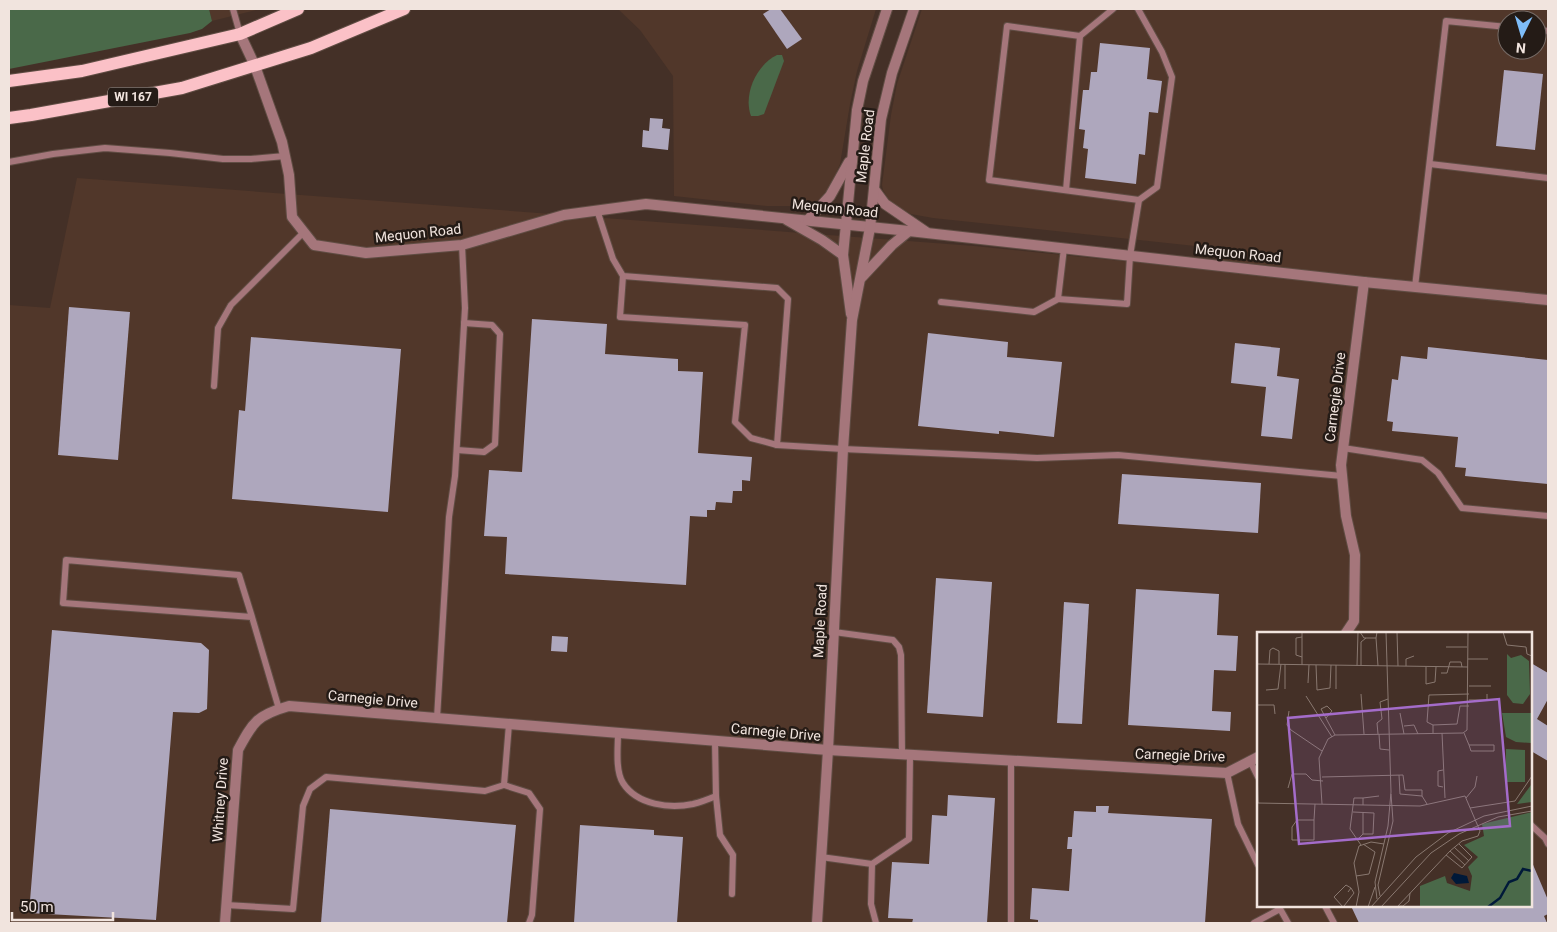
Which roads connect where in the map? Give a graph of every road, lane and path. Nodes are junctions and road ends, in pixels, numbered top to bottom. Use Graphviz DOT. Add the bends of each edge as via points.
graph roads {
  1 [pos="234,9"];
  2 [pos="298,9"];
  3 [pos="404,9"];
  4 [pos="888,9"];
  5 [pos="914,9"];
  6 [pos="1113,9"];
  7 [pos="1138,9"];
  8 [pos="1497,26"];
  9 [pos="240,34"];
  10 [pos="1080,36"];
  11 [pos="255,66"];
  12 [pos="9,81"];
  13 [pos="9,118"];
  14 [pos="285,156"];
  15 [pos="852,157"];
  16 [pos="9,162"];
  17 [pos="1430,164"];
  18 [pos="1548,178"];
  19 [pos="874,189"];
  20 [pos="1066,190"];
  21 [pos="1139,200"];
  22 [pos="597,210"];
  23 [pos="781,218"];
  24 [pos="808,220"];
  25 [pos="845,224"];
  26 [pos="870,228"];
  27 [pos="909,231"];
  28 [pos="304,232"];
  29 [pos="929,233"];
  30 [pos="462,245"];
  31 [pos="1064,248"];
  32 [pos="843,255"];
  33 [pos="1130,256"];
  34 [pos="623,276"];
  35 [pos="861,278"];
  36 [pos="1364,282"];
  37 [pos="1416,287"];
  38 [pos="1058,299"];
  39 [pos="1548,300"];
  40 [pos="941,302"];
  41 [pos="852,320"];
  42 [pos="464,323"];
  43 [pos="214,386"];
  44 [pos="777,444"];
  45 [pos="1343,448"];
  46 [pos="843,449"];
  47 [pos="457,450"];
  48 [pos="1342,476"];
  49 [pos="1548,516"];
  50 [pos="252,617"];
  51 [pos="834,632"];
  52 [pos="1347,632"];
  53 [pos="284,708"];
  54 [pos="437,718"];
  55 [pos="509,724"];
  56 [pos="618,733"];
  57 [pos="715,741"];
  58 [pos="828,750"];
  59 [pos="906,754"];
  60 [pos="1254,759"];
  61 [pos="1011,760"];
  62 [pos="1257,772"];
  63 [pos="1227,773"];
  64 [pos="504,785"];
  65 [pos="716,796"];
  66 [pos="1532,826"];
  67 [pos="1548,844"];
  68 [pos="821,857"];
  69 [pos="1257,863"];
  70 [pos="872,864"];
  71 [pos="732,894"];
  72 [pos="226,905"];
  73 [pos="1280,907"];
  74 [pos="1325,907"];
  75 [pos="225,923"];
  76 [pos="529,923"];
  77 [pos="817,923"];
  78 [pos="876,923"];
  79 [pos="1011,923"];
  80 [pos="1254,923"];
  81 [pos="1288,923"];
  82 [pos="1334,923"];
  1 -- 9 [label="lane"];
  2 -- 9 [label="main road"];
  3 -- 11 [label="main road, WI 167" via="312,48"];
  4 -- 15 [label="street, Maple Road" via="863,82"];
  5 -- 19 [label="street, Maple Road" via="892,73 881,119"];
  6 -- 10 [label="lane"];
  7 -- 21 [label="lane" via="1172,77 1157,187"];
  8 -- 17 [label="lane" via="1446,21"];
  9 -- 11 [label="street, Mequon Road"];
  9 -- 12 [label="main road" via="82,71"];
  10 -- 20 [label="lane"];
  10 -- 20 [label="lane" via="1007,26 989,180"];
  11 -- 13 [label="main road, WI 167" via="182,88"];
  11 -- 14 [label="street, Mequon Road"];
  14 -- 16 [label="lane" via="223,160 106,148"];
  14 -- 28 [label="street, Mequon Road" via="292,217"];
  15 -- 24 [label="street" via="830,196"];
  15 -- 25 [label="street, Maple Road"];
  17 -- 18 [label="lane"];
  17 -- 37 [label="lane"];
  19 -- 26 [label="street, Maple Road"];
  19 -- 29 [label="street" via="885,204"];
  20 -- 21 [label="lane"];
  21 -- 33 [label="lane"];
  22 -- 23 [label="street, Mequon Road" via="646,204"];
  22 -- 30 [label="street, Mequon Road" via="564,215"];
  22 -- 34 [label="lane" via="613,259"];
  23 -- 24 [label="street, Mequon Road"];
  23 -- 32 [label="street"];
  24 -- 25 [label="street, Mequon Road"];
  25 -- 26 [label="street, Mequon Road"];
  25 -- 32 [label="street, Maple Road"];
  26 -- 27 [label="street, Mequon Road"];
  26 -- 35 [label="street, Maple Road"];
  27 -- 29 [label="street, Mequon Road"];
  27 -- 35 [label="street"];
  28 -- 30 [label="street, Mequon Road" via="314,245 366,253"];
  28 -- 43 [label="lane" via="231,305 218,328"];
  29 -- 31 [label="street, Mequon Road"];
  30 -- 42 [label="lane"];
  31 -- 33 [label="street, Mequon Road"];
  31 -- 38 [label="lane"];
  32 -- 41 [label="street, Maple Road"];
  33 -- 36 [label="street, Mequon Road"];
  33 -- 38 [label="lane" via="1127,304"];
  34 -- 44 [label="lane" via="620,317 745,325 735,422 751,438"];
  34 -- 44 [label="lane" via="776,288 788,299"];
  35 -- 41 [label="street, Maple Road"];
  36 -- 37 [label="street, Mequon Road"];
  36 -- 45 [label="street, Carnegie Drive"];
  37 -- 39 [label="street, Mequon Road"];
  38 -- 40 [label="lane" via="1034,312"];
  41 -- 46 [label="street, Maple Road"];
  42 -- 47 [label="lane"];
  42 -- 47 [label="lane" via="492,325 500,334 495,444 484,452"];
  44 -- 46 [label="lane"];
  45 -- 48 [label="street, Carnegie Drive"];
  45 -- 49 [label="lane" via="1422,460 1438,474 1462,508"];
  46 -- 48 [label="lane" via="1037,458 1118,455"];
  46 -- 51 [label="street, Maple Road"];
  47 -- 54 [label="lane" via="449,517"];
  48 -- 52 [label="street, Carnegie Drive" via="1346,516 1355,555 1354,621"];
  50 -- 50 [label="lane" via="63,603 66,560 239,575"];
  50 -- 53 [label="lane"];
  51 -- 58 [label="street, Maple Road"];
  51 -- 59 [label="lane" via="892,640 900,647"];
  53 -- 54 [label="street, Carnegie Drive"];
  53 -- 72 [label="street, Whitney Drive" via="270,712 252,726 238,750"];
  54 -- 55 [label="street, Carnegie Drive"];
  55 -- 56 [label="street, Carnegie Drive"];
  55 -- 64 [label="lane"];
  56 -- 57 [label="street, Carnegie Drive"];
  56 -- 65 [label="lane" via="617,761 622,782 637,798 668,806 693,804"];
  57 -- 58 [label="street, Carnegie Drive"];
  57 -- 65 [label="lane"];
  58 -- 59 [label="street, Carnegie Drive"];
  58 -- 68 [label="street, Maple Road"];
  59 -- 61 [label="street, Carnegie Drive"];
  59 -- 70 [label="lane" via="908,839"];
  60 -- 62 [label="lane"];
  60 -- 63 [label="street, Carnegie Drive"];
  61 -- 63 [label="street, Carnegie Drive"];
  61 -- 79 [label="lane"];
  63 -- 69 [label="lane" via="1238,824"];
  64 -- 72 [label="lane" via="485,791 326,777 310,789 303,806 292,908"];
  64 -- 76 [label="lane" via="529,793 540,809"];
  65 -- 71 [label="lane" via="720,835 733,855"];
  66 -- 67 [label="lane"];
  68 -- 70 [label="lane"];
  68 -- 77 [label="street, Maple Road"];
  70 -- 78 [label="lane" via="871,904"];
  72 -- 75 [label="street, Whitney Drive"];
  73 -- 80 [label="lane"];
  73 -- 81 [label="lane"];
  74 -- 82 [label="lane"];
}
